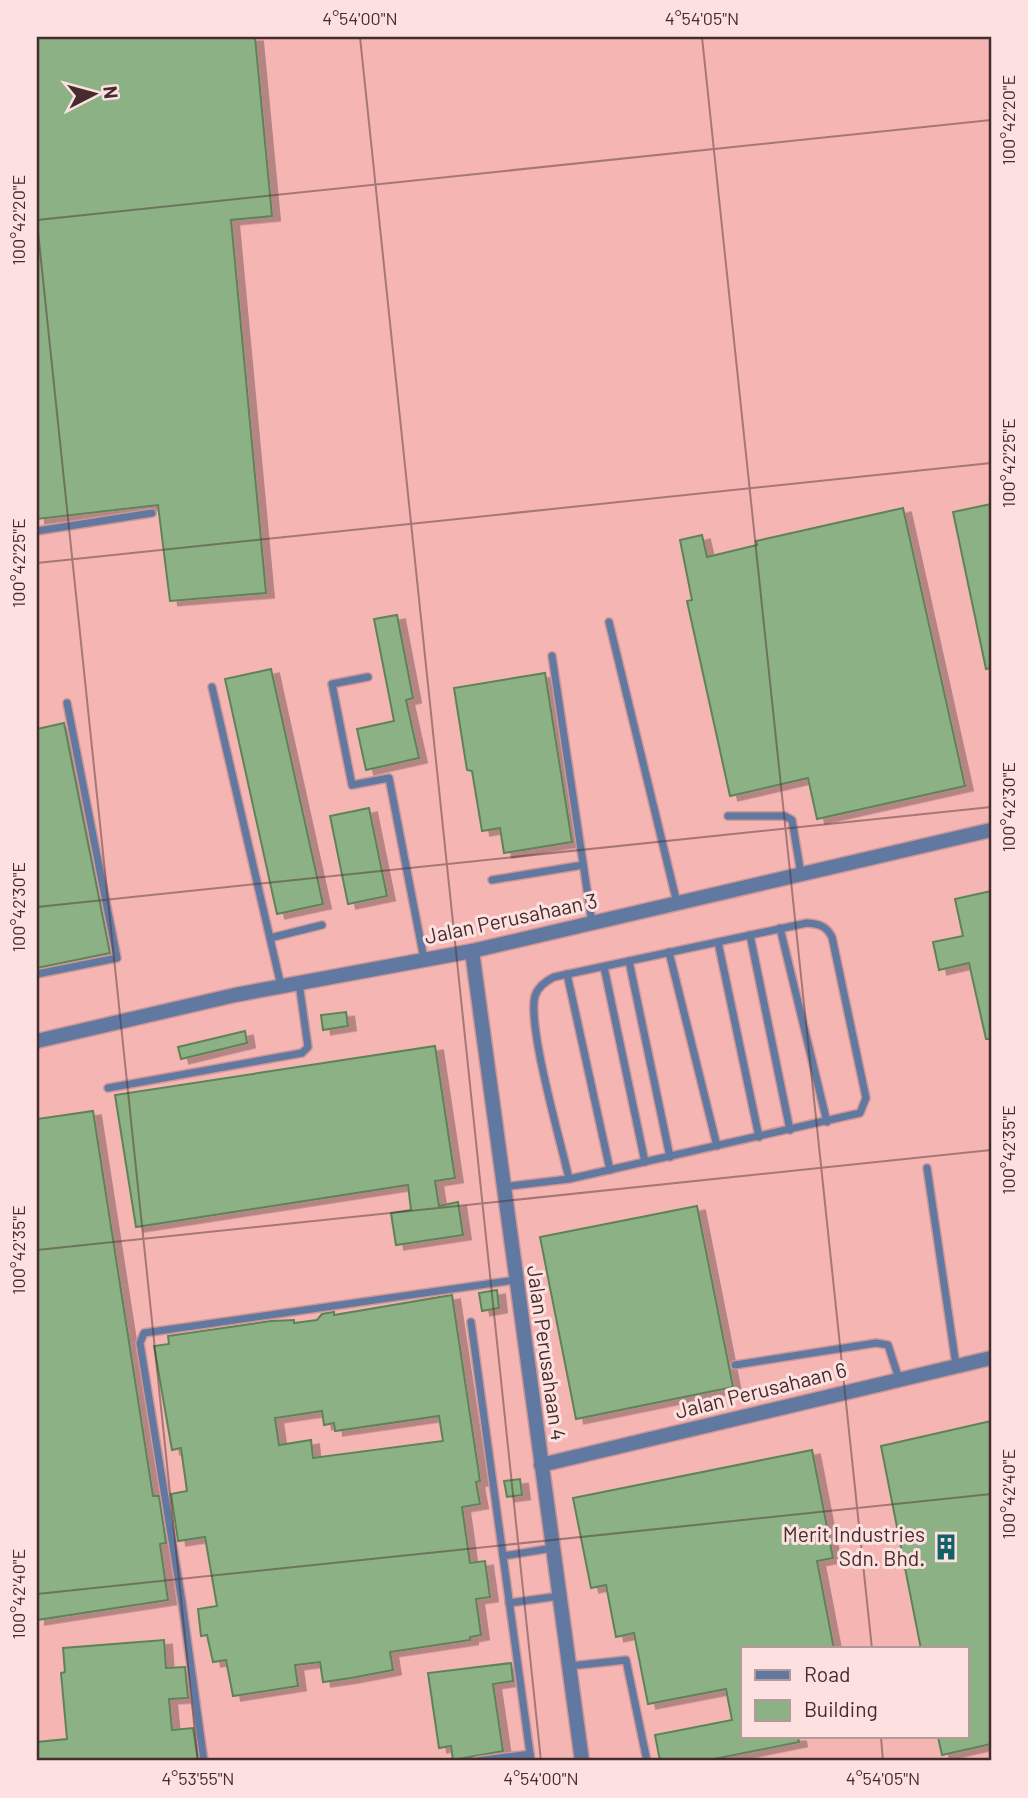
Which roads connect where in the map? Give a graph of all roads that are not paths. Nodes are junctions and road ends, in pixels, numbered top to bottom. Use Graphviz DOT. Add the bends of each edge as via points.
graph roads {
  1 [pos="152,513"];
  2 [pos="37,531"];
  3 [pos="609,622"];
  4 [pos="552,656"];
  5 [pos="368,677"];
  6 [pos="212,687"];
  7 [pos="67,704"];
  8 [pos="728,816"];
  9 [pos="991,830"];
  10 [pos="583,865"];
  11 [pos="801,874"];
  12 [pos="492,880"];
  13 [pos="677,904"];
  14 [pos="592,924"];
  15 [pos="322,925"];
  16 [pos="780,929"];
  17 [pos="751,935"];
  18 [pos="270,938"];
  19 [pos="718,942"];
  20 [pos="471,951"];
  21 [pos="669,952"];
  22 [pos="424,960"];
  23 [pos="629,961"];
  24 [pos="604,967"];
  25 [pos="37,974"];
  26 [pos="567,974"];
  27 [pos="299,983"];
  28 [pos="281,987"];
  29 [pos="37,1041"];
  30 [pos="108,1088"];
  31 [pos="827,1122"];
  32 [pos="790,1130"];
  33 [pos="759,1137"];
  34 [pos="717,1146"];
  35 [pos="670,1157"];
  36 [pos="645,1162"];
  37 [pos="927,1168"];
  38 [pos="610,1170"];
  39 [pos="569,1179"];
  40 [pos="502,1187"];
  41 [pos="515,1280"];
  42 [pos="471,1322"];
  43 [pos="991,1358"];
  44 [pos="735,1365"];
  45 [pos="956,1365"];
  46 [pos="900,1379"];
  47 [pos="541,1465"];
  48 [pos="553,1548"];
  49 [pos="503,1556"];
  50 [pos="560,1596"];
  51 [pos="509,1604"];
  52 [pos="570,1666"];
  53 [pos="530,1758"];
  54 [pos="505,1759"];
  55 [pos="204,1761"];
  56 [pos="477,1761"];
  57 [pos="582,1761"];
  58 [pos="647,1761"];
  1 -- 2 [label="lane"];
  3 -- 13 [label="lane"];
  4 -- 10 [label="lane"];
  5 -- 22 [label="lane" via="332,684 352,785 389,778"];
  6 -- 18 [label="lane"];
  7 -- 25 [label="lane" via="117,958"];
  8 -- 11 [label="lane" via="785,816 792,820"];
  9 -- 11 [label="street, Jalan Perusahaan 3"];
  10 -- 12 [label="lane"];
  10 -- 14 [label="lane"];
  11 -- 13 [label="street, Jalan Perusahaan 3"];
  13 -- 14 [label="street, Jalan Perusahaan 3"];
  14 -- 20 [label="street, Jalan Perusahaan 3"];
  15 -- 18 [label="lane"];
  16 -- 17 [label="lane"];
  16 -- 31 [label="lane"];
  16 -- 31 [label="lane" via="820,924 832,937 866,1098 860,1113"];
  17 -- 19 [label="lane"];
  17 -- 32 [label="lane"];
  18 -- 28 [label="lane"];
  19 -- 21 [label="lane"];
  19 -- 33 [label="lane"];
  20 -- 22 [label="street, Jalan Perusahaan 3"];
  20 -- 40 [label="street, Jalan Perusahaan 4"];
  21 -- 23 [label="lane"];
  21 -- 34 [label="lane"];
  22 -- 27 [label="street, Jalan Perusahaan 3"];
  23 -- 24 [label="lane"];
  23 -- 35 [label="lane"];
  24 -- 26 [label="lane"];
  24 -- 36 [label="lane"];
  26 -- 38 [label="lane"];
  26 -- 39 [label="lane" via="543,983 535,994 534,1009"];
  27 -- 28 [label="street, Jalan Perusahaan 3"];
  27 -- 30 [label="lane" via="307,1047 302,1053"];
  28 -- 29 [label="street, Jalan Perusahaan 3"];
  31 -- 32 [label="lane"];
  32 -- 33 [label="lane"];
  33 -- 34 [label="lane"];
  34 -- 35 [label="lane"];
  35 -- 36 [label="lane"];
  36 -- 38 [label="lane"];
  37 -- 45 [label="lane"];
  38 -- 39 [label="lane"];
  39 -- 40 [label="lane"];
  40 -- 41 [label="street, Jalan Perusahaan 4"];
  41 -- 47 [label="street, Jalan Perusahaan 4"];
  41 -- 55 [label="lane" via="144,1334 140,1343"];
  42 -- 49 [label="lane"];
  43 -- 45 [label="street, Jalan Perusahaan 6"];
  44 -- 46 [label="lane" via="876,1343 888,1345"];
  45 -- 46 [label="street, Jalan Perusahaan 6"];
  46 -- 47 [label="street, Jalan Perusahaan 6"];
  47 -- 48 [label="street, Jalan Perusahaan 4"];
  48 -- 49 [label="lane"];
  48 -- 50 [label="street, Jalan Perusahaan 4"];
  49 -- 51 [label="lane"];
  50 -- 51 [label="lane"];
  50 -- 52 [label="street, Jalan Perusahaan 4"];
  51 -- 53 [label="lane"];
  52 -- 57 [label="street, Jalan Perusahaan 4"];
  52 -- 58 [label="lane" via="625,1660"];
  53 -- 54 [label="lane"];
  54 -- 56 [label="lane"];
}
